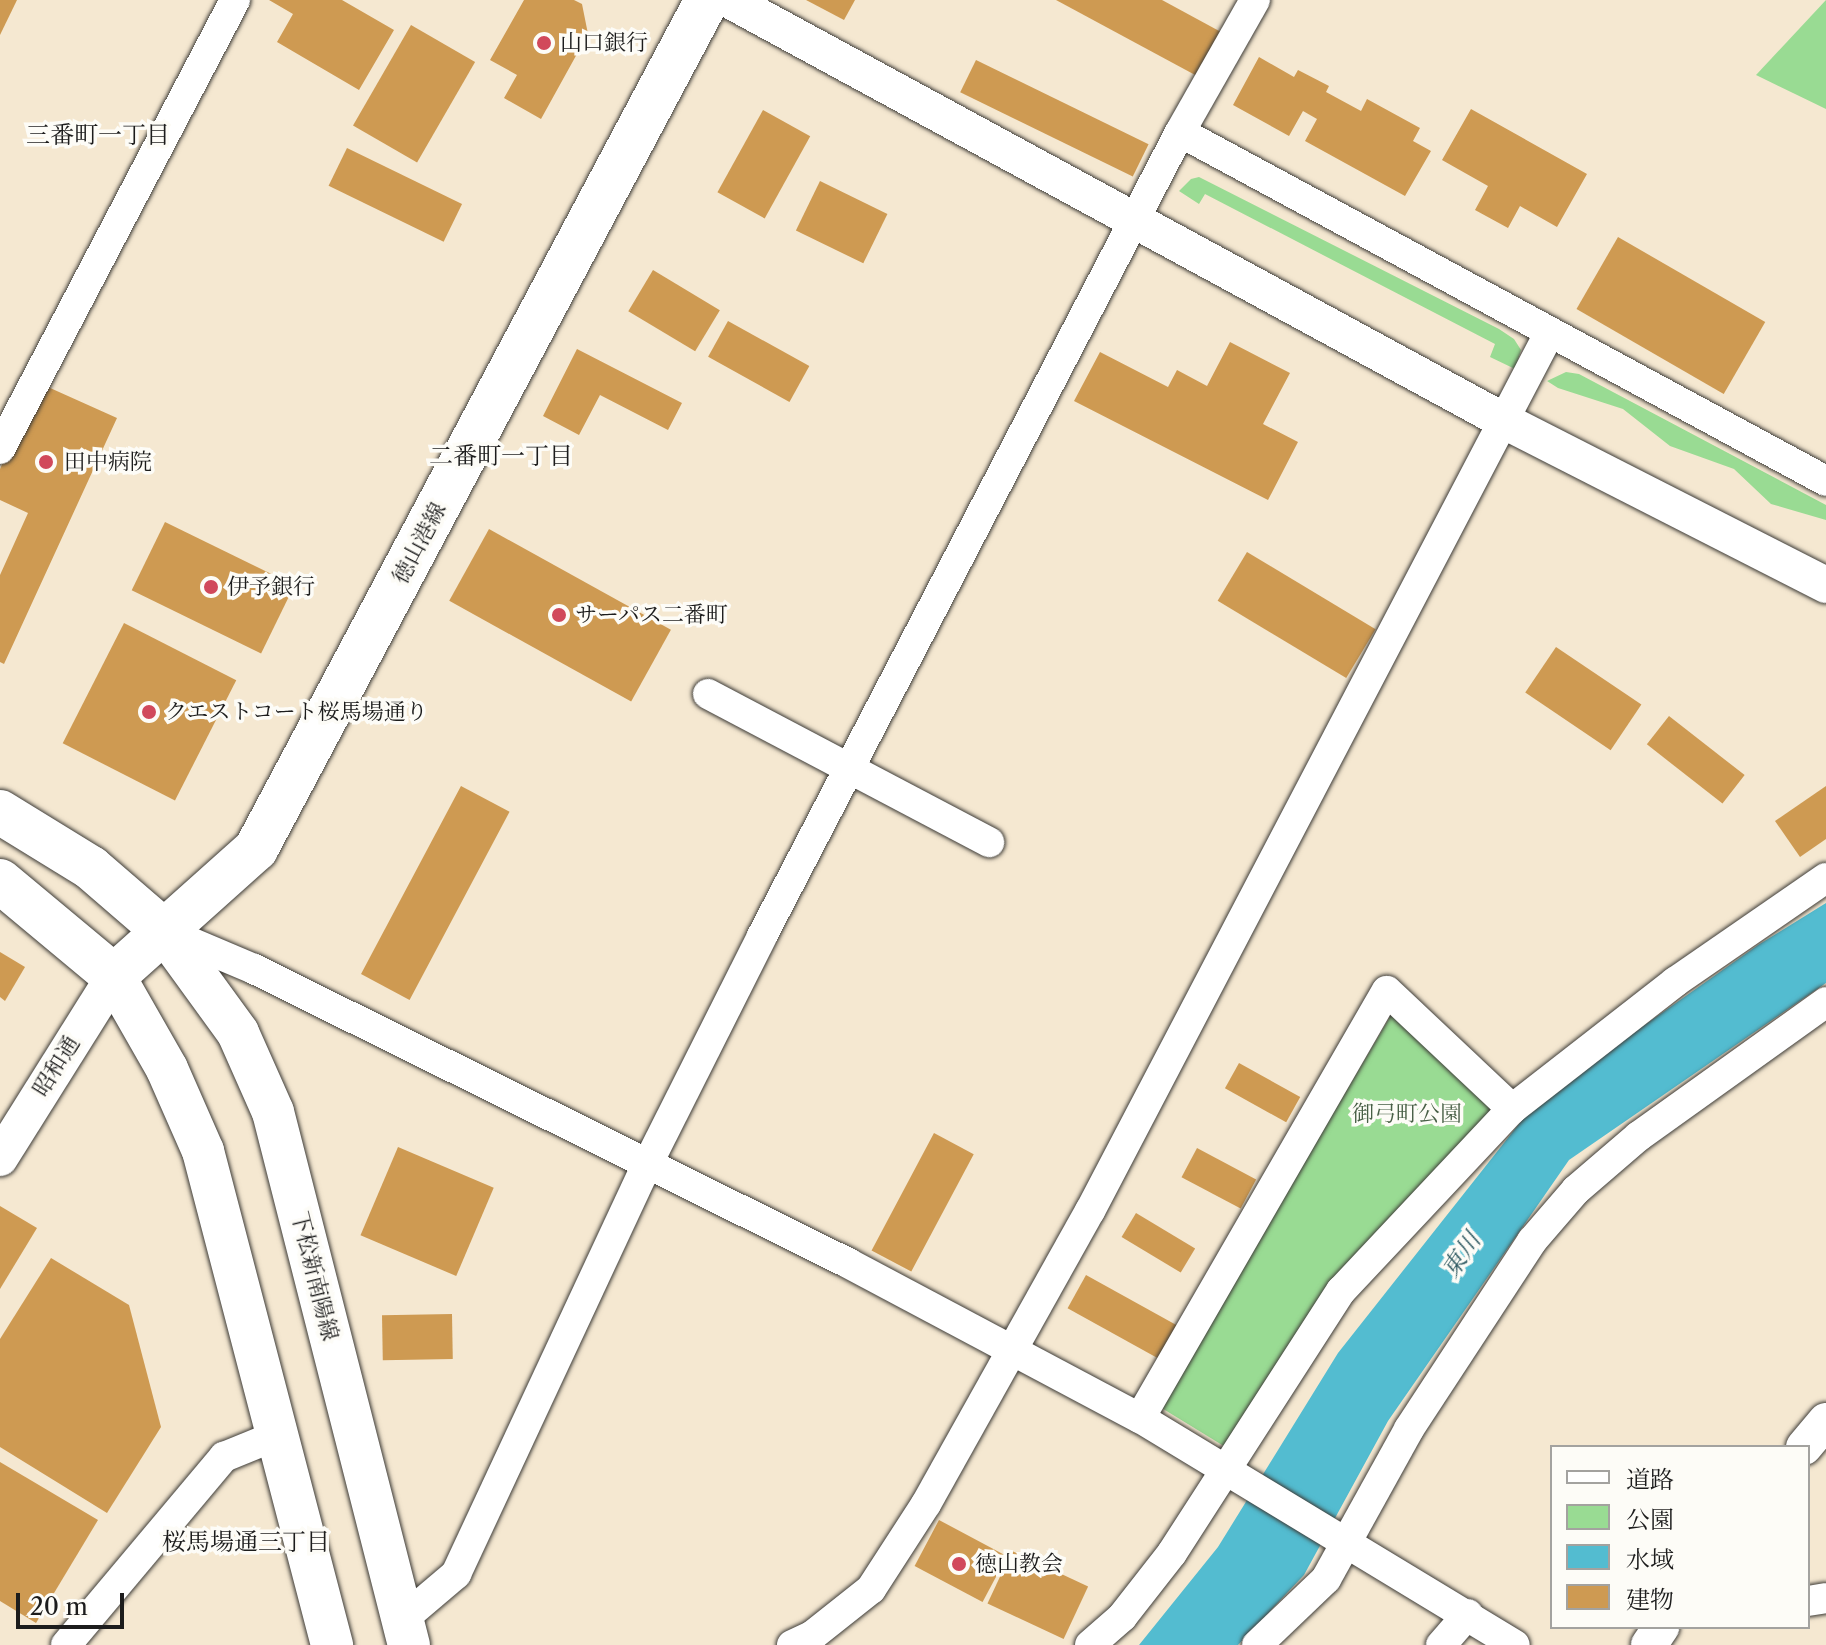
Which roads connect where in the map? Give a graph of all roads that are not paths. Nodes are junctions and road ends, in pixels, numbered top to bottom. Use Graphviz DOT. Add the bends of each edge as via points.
graph roads {
  1 [pos="235,0"];
  2 [pos="707,0"];
  3 [pos="729,0"];
  4 [pos="1255,0"];
  5 [pos="1180,132"];
  6 [pos="1135,220"];
  7 [pos="1550,332"];
  8 [pos="1504,421"];
  9 [pos="0,449"];
  10 [pos="1826,481"];
  11 [pos="1826,585"];
  12 [pos="708,694"];
  13 [pos="849,769"];
  14 [pos="0,812"];
  15 [pos="989,842"];
  16 [pos="1826,878"];
  17 [pos="0,881"];
  18 [pos="164,931"];
  19 [pos="114,976"];
  20 [pos="1826,1002"];
  21 [pos="1512,1109"];
  22 [pos="0,1158"];
  23 [pos="647,1165"];
  24 [pos="1011,1349"];
  25 [pos="1140,1418"];
  26 [pos="1826,1421"];
  27 [pos="278,1435"];
  28 [pos="1806,1445"];
  29 [pos="1225,1467"];
  30 [pos="1349,1542"];
  31 [pos="1468,1614"];
  32 [pos="406,1632"];
  33 [pos="66,1645"];
  34 [pos="332,1645"];
  35 [pos="792,1645"];
  36 [pos="1090,1645"];
  37 [pos="1257,1645"];
  38 [pos="1441,1645"];
  39 [pos="1515,1645"];
  1 -- 9 [label="street"];
  2 -- 18 [label="main road, 徳山港線" via="256,849"];
  3 -- 6 [label="street"];
  4 -- 5 [label="street"];
  5 -- 6 [label="street"];
  5 -- 7 [label="street"];
  6 -- 8 [label="street"];
  6 -- 13 [label="street"];
  7 -- 8 [label="street"];
  7 -- 10 [label="street"];
  8 -- 11 [label="street"];
  8 -- 24 [label="street" via="1090,1211"];
  12 -- 13 [label="street"];
  13 -- 15 [label="street"];
  13 -- 23 [label="street"];
  14 -- 18 [label="main road" via="91,868"];
  16 -- 21 [label="street" via="1675,982"];
  17 -- 19 [label="main road"];
  18 -- 19 [label="main road, 徳山港線"];
  18 -- 23 [label="street" via="254,969"];
  18 -- 32 [label="main road, 下松新南陽線" via="238,1033 273,1112"];
  19 -- 22 [label="street, 昭和通"];
  19 -- 27 [label="main road" via="167,1069 203,1151"];
  20 -- 30 [label="street" via="1639,1136 1576,1190 1532,1241 1409,1429"];
  21 -- 25 [label="street" via="1387,991"];
  21 -- 29 [label="street" via="1341,1291"];
  23 -- 24 [label="street"];
  23 -- 32 [label="street" via="456,1574"];
  24 -- 25 [label="street"];
  24 -- 35 [label="street" via="926,1504 871,1589"];
  25 -- 29 [label="street"];
  26 -- 28 [label="street"];
  27 -- 33 [label="street" via="224,1457"];
  27 -- 34 [label="main road"];
  29 -- 30 [label="street"];
  29 -- 36 [label="street" via="1172,1553 1122,1617"];
  30 -- 31 [label="street"];
  30 -- 37 [label="street" via="1326,1579"];
  31 -- 38 [label="street"];
  31 -- 39 [label="street"];
}
